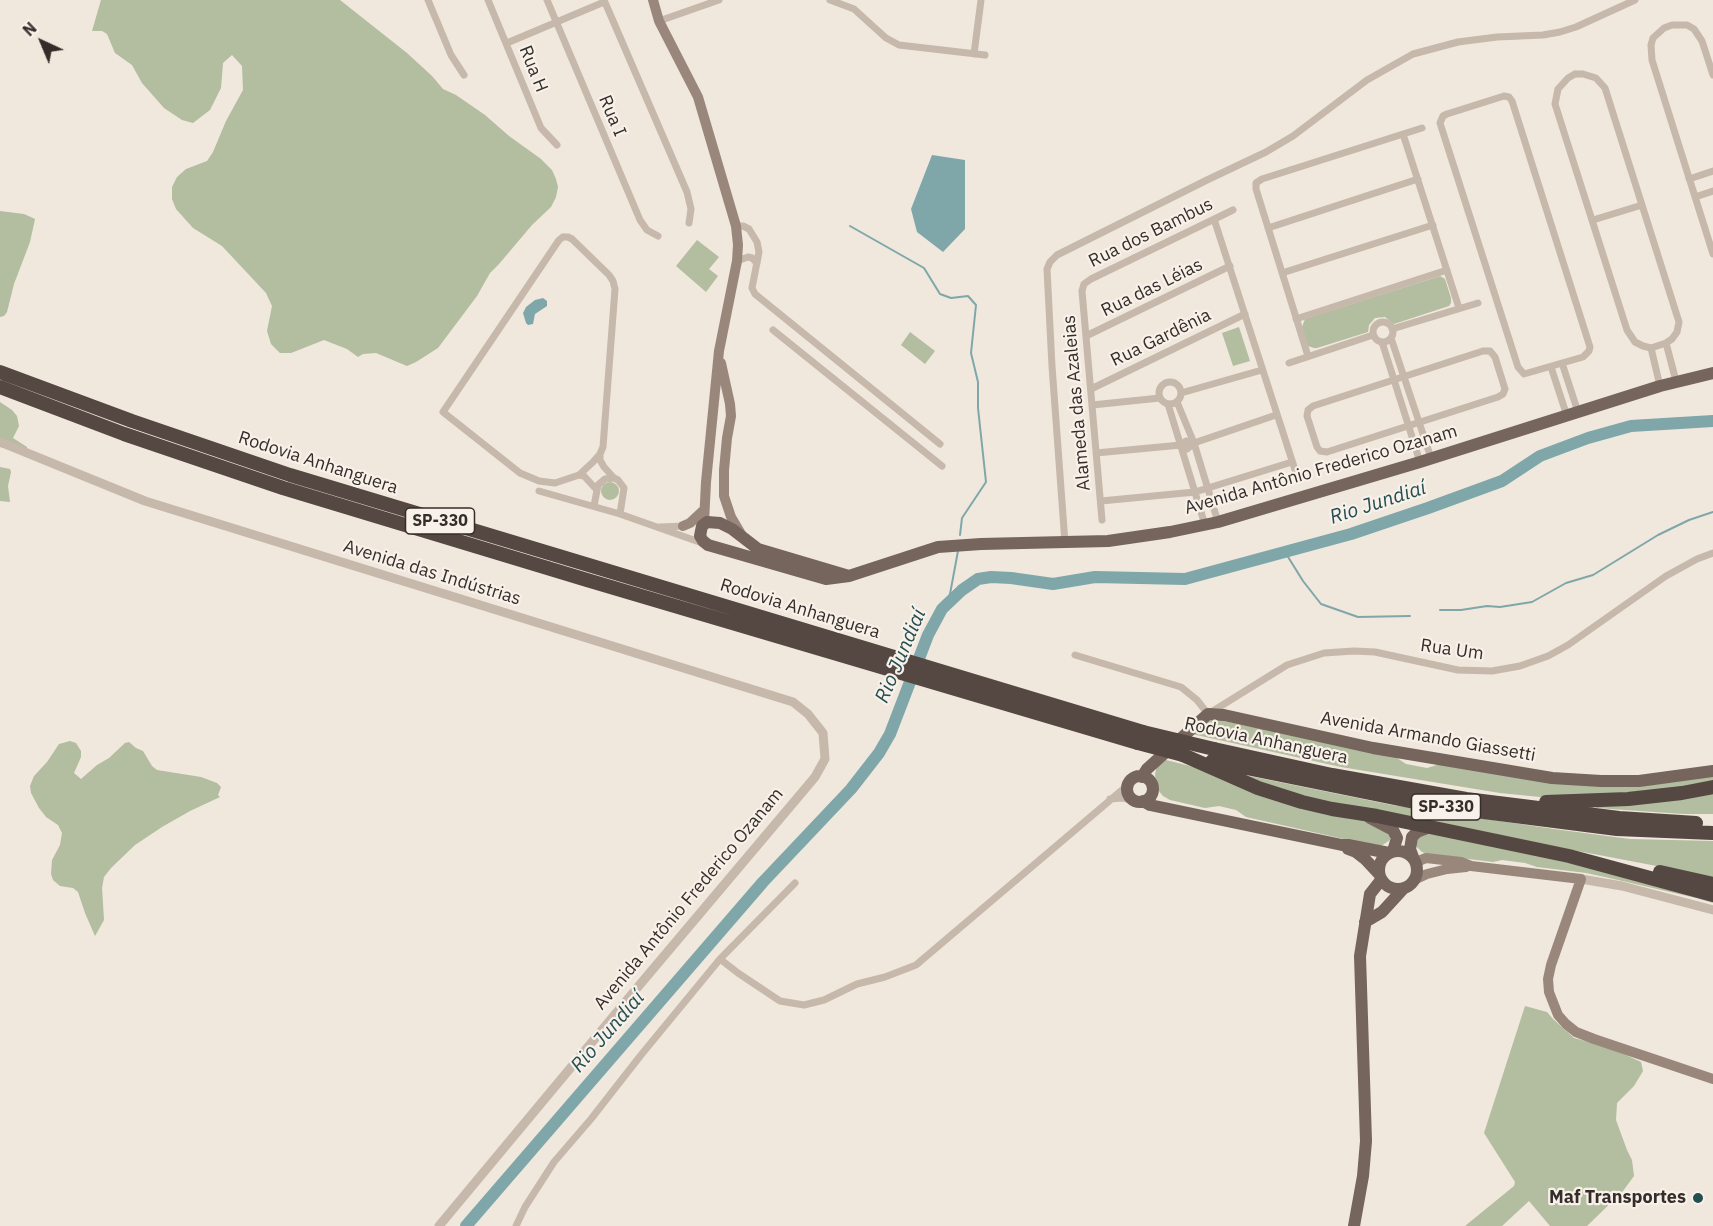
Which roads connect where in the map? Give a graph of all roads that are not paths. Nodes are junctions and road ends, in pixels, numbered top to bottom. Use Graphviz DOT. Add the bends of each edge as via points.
graph roads {
  1 [pos="428,0"];
  2 [pos="488,0"];
  3 [pos="547,0"];
  4 [pos="653,0"];
  5 [pos="719,0"];
  6 [pos="830,0"];
  7 [pos="981,0"];
  8 [pos="1635,0"];
  9 [pos="604,1"];
  10 [pos="659,21"];
  11 [pos="556,22"];
  12 [pos="507,43"];
  13 [pos="974,54"];
  14 [pos="985,55"];
  15 [pos="464,75"];
  16 [pos="1713,75"];
  17 [pos="1422,128"];
  18 [pos="1403,134"];
  19 [pos="557,145"];
  20 [pos="1713,171"];
  21 [pos="1418,179"];
  22 [pos="1689,179"];
  23 [pos="1713,190"];
  24 [pos="1695,197"];
  25 [pos="1642,205"];
  26 [pos="1233,210"];
  27 [pos="1214,219"];
  28 [pos="1593,220"];
  29 [pos="689,223"];
  30 [pos="1433,225"];
  31 [pos="736,226"];
  32 [pos="1268,228"];
  33 [pos="658,236"];
  34 [pos="1713,254"];
  35 [pos="737,261"];
  36 [pos="757,263"];
  37 [pos="1230,266"];
  38 [pos="1448,270"];
  39 [pos="1282,273"];
  40 [pos="1084,284"];
  41 [pos="1478,303"];
  42 [pos="1459,309"];
  43 [pos="1245,314"];
  44 [pos="1296,319"];
  45 [pos="787,320"];
  46 [pos="1392,329"];
  47 [pos="1373,335"];
  48 [pos="1086,336"];
  49 [pos="1391,338"];
  50 [pos="1382,342"];
  51 [pos="1666,343"];
  52 [pos="1651,348"];
  53 [pos="719,351"];
  54 [pos="1308,356"];
  55 [pos="1289,363"];
  56 [pos="1562,363"];
  57 [pos="1551,367"];
  58 [pos="1262,369"];
  59 [pos="0,372"];
  60 [pos="1404,376"];
  61 [pos="1710,376"];
  62 [pos="1394,380"];
  63 [pos="1676,381"];
  64 [pos="1660,386"];
  65 [pos="0,387"];
  66 [pos="1091,389"];
  67 [pos="1181,393"];
  68 [pos="1160,398"];
  69 [pos="1177,402"];
  70 [pos="1168,404"];
  71 [pos="1092,405"];
  72 [pos="713,412"];
  73 [pos="1572,414"];
  74 [pos="1276,415"];
  75 [pos="731,416"];
  76 [pos="1420,422"];
  77 [pos="1409,425"];
  78 [pos="932,437"];
  79 [pos="0,442"];
  80 [pos="1194,443"];
  81 [pos="940,444"];
  82 [pos="1181,445"];
  83 [pos="922,450"];
  84 [pos="1096,453"];
  85 [pos="600,454"];
  86 [pos="1425,460"];
  87 [pos="1292,462"];
  88 [pos="942,466"];
  89 [pos="579,475"];
  90 [pos="614,478"];
  91 [pos="1298,479"];
  92 [pos="596,489"];
  93 [pos="1207,489"];
  94 [pos="539,491"];
  95 [pos="1196,492"];
  96 [pos="1101,501"];
  97 [pos="594,506"];
  98 [pos="704,510"];
  99 [pos="620,514"];
  100 [pos="1102,520"];
  101 [pos="1218,522"];
  102 [pos="703,525"];
  103 [pos="1205,525"];
  104 [pos="683,526"];
  105 [pos="655,527"];
  106 [pos="743,538"];
  107 [pos="1065,543"];
  108 [pos="708,545"];
  109 [pos="731,552"];
  110 [pos="1713,553"];
  111 [pos="782,562"];
  112 [pos="1075,656"];
  113 [pos="882,661"];
  114 [pos="1208,714"];
  115 [pos="1141,737"];
  116 [pos="1183,755"];
  117 [pos="825,759"];
  118 [pos="1713,771"];
  119 [pos="1148,783"];
  120 [pos="1128,785"];
  121 [pos="1713,787"];
  122 [pos="1110,799"];
  123 [pos="1466,799"];
  124 [pos="1138,801"];
  125 [pos="1174,810"];
  126 [pos="1361,815"];
  127 [pos="1713,824"];
  128 [pos="1430,827"];
  129 [pos="1713,832"];
  130 [pos="1342,845"];
  131 [pos="1391,852"];
  132 [pos="1569,856"];
  133 [pos="1414,860"];
  134 [pos="1472,866"];
  135 [pos="1380,877"];
  136 [pos="1581,879"];
  137 [pos="1414,880"];
  138 [pos="795,883"];
  139 [pos="1713,884"];
  140 [pos="1404,888"];
  141 [pos="1713,895"];
  142 [pos="1713,910"];
  143 [pos="1365,922"];
  144 [pos="720,959"];
  145 [pos="1713,1079"];
  146 [pos="439,1226"];
  147 [pos="516,1226"];
  148 [pos="1354,1226"];
  1 -- 15 [label="street" via="451,55"];
  2 -- 12 [label="street, Rua H"];
  3 -- 11 [label="street, Rua I"];
  4 -- 10 [label="main road"];
  5 -- 10 [label="street"];
  6 -- 13 [label="street" via="854,9 898,45"];
  7 -- 13 [label="street"];
  8 -- 107 [label="street" via="1560,32 1458,42 1413,54 1367,80 1266,152 1057,255 1047,269"];
  9 -- 11 [label="street"];
  9 -- 29 [label="street" via="687,192"];
  10 -- 31 [label="main road" via="698,97"];
  11 -- 12 [label="street"];
  11 -- 33 [label="street, Rua I" via="640,220"];
  12 -- 19 [label="street, Rua H" via="541,128"];
  13 -- 14 [label="street"];
  16 -- 22 [label="street" via="1694,29 1672,25 1653,38 1652,60"];
  17 -- 18 [label="street"];
  18 -- 21 [label="street"];
  18 -- 32 [label="street" via="1262,178 1256,189"];
  20 -- 22 [label="street"];
  21 -- 30 [label="street"];
  21 -- 32 [label="street"];
  22 -- 24 [label="street"];
  23 -- 24 [label="street"];
  24 -- 34 [label="street"];
  25 -- 28 [label="street"];
  25 -- 28 [label="street" via="1605,88 1596,78 1575,74 1558,89 1555,104"];
  25 -- 51 [label="street" via="1679,322 1677,332"];
  26 -- 27 [label="street, Rua dos Bambus"];
  27 -- 37 [label="street"];
  27 -- 40 [label="street, Rua dos Bambus"];
  28 -- 52 [label="street" via="1627,330 1635,342"];
  30 -- 38 [label="street"];
  30 -- 39 [label="street"];
  31 -- 35 [label="main road"];
  31 -- 36 [label="street" via="752,232 759,252"];
  32 -- 39 [label="street"];
  35 -- 36 [label="street" via="748,257"];
  35 -- 53 [label="main road"];
  36 -- 45 [label="street" via="752,290"];
  37 -- 43 [label="street"];
  37 -- 48 [label="street, Rua das Léias"];
  38 -- 42 [label="street"];
  38 -- 44 [label="street"];
  39 -- 44 [label="street"];
  40 -- 48 [label="street, Alameda das Azaleias"];
  41 -- 42 [label="street"];
  42 -- 46 [label="street"];
  43 -- 58 [label="street"];
  43 -- 66 [label="street, Rua Gardênia"];
  44 -- 54 [label="street"];
  45 -- 78 [label="street"];
  45 -- 83 [label="street" via="775,331"];
  46 -- 47 [label="street" via="1382,322 1374,328"];
  46 -- 49 [label="street"];
  47 -- 50 [label="street"];
  47 -- 54 [label="street"];
  48 -- 66 [label="street, Alameda das Azaleias"];
  49 -- 50 [label="street"];
  49 -- 60 [label="street"];
  50 -- 62 [label="street"];
  51 -- 52 [label="street"];
  51 -- 63 [label="street"];
  52 -- 64 [label="street"];
  53 -- 72 [label="main road"];
  53 -- 75 [label="main road"];
  54 -- 55 [label="street"];
  56 -- 57 [label="street"];
  56 -- 57 [label="street" via="1583,357 1590,347 1512,101 1504,96 1447,114 1441,119 1441,128 1518,368 1524,374"];
  56 -- 73 [label="street"];
  57 -- 73 [label="street"];
  58 -- 67 [label="street"];
  58 -- 74 [label="street"];
  59 -- 113 [label="highway, Rodovia Anhanguera / SP-330" via="290,475"];
  60 -- 62 [label="street"];
  60 -- 76 [label="street"];
  60 -- 76 [label="street" via="1483,351 1490,351 1495,357 1505,389 1503,394"];
  61 -- 63 [label="main road, Avenida Antônio Frederico Ozanam"];
  62 -- 77 [label="street"];
  62 -- 77 [label="street" via="1313,406 1307,416 1320,452"];
  63 -- 64 [label="main road, Avenida Antônio Frederico Ozanam"];
  64 -- 73 [label="main road, Avenida Antônio Frederico Ozanam"];
  65 -- 113 [label="highway, Rodovia Anhanguera / SP-330" via="283,488"];
  66 -- 71 [label="street, Alameda das Azaleias"];
  67 -- 68 [label="street" via="1176,384 1166,383"];
  67 -- 69 [label="street"];
  68 -- 70 [label="street"];
  68 -- 71 [label="street"];
  69 -- 70 [label="street"];
  69 -- 80 [label="street"];
  70 -- 82 [label="street"];
  71 -- 84 [label="street, Alameda das Azaleias"];
  72 -- 75 [label="main road" via="723,408"];
  72 -- 98 [label="main road"];
  73 -- 86 [label="main road, Avenida Antônio Frederico Ozanam"];
  74 -- 80 [label="street"];
  74 -- 87 [label="street"];
  75 -- 106 [label="main road" via="724,496"];
  76 -- 77 [label="street"];
  76 -- 86 [label="street"];
  77 -- 86 [label="street"];
  78 -- 81 [label="street"];
  78 -- 83 [label="street"];
  79 -- 117 [label="street, Avenida das Indústrias" via="145,501 793,702 823,733"];
  80 -- 82 [label="street" via="1187,448"];
  80 -- 93 [label="street"];
  82 -- 84 [label="street"];
  82 -- 95 [label="street"];
  83 -- 88 [label="street"];
  84 -- 96 [label="street, Alameda das Azaleias"];
  85 -- 89 [label="street"];
  85 -- 89 [label="street" via="615,289 598,265 572,239 563,237 442,412 529,478 555,483"];
  85 -- 90 [label="street" via="604,467"];
  86 -- 101 [label="main road, Avenida Antônio Frederico Ozanam"];
  87 -- 91 [label="street"];
  87 -- 93 [label="street"];
  89 -- 92 [label="street"];
  90 -- 92 [label="street" via="605,479"];
  90 -- 99 [label="street" via="624,488"];
  92 -- 97 [label="street"];
  93 -- 95 [label="street"];
  93 -- 101 [label="street"];
  94 -- 97 [label="street"];
  95 -- 96 [label="street"];
  95 -- 103 [label="street"];
  96 -- 100 [label="street, Alameda das Azaleias"];
  97 -- 99 [label="street"];
  98 -- 102 [label="main road"];
  98 -- 104 [label="main road"];
  99 -- 105 [label="street"];
  101 -- 103 [label="main road, Avenida Antônio Frederico Ozanam"];
  102 -- 104 [label="street"];
  102 -- 106 [label="main road" via="720,523"];
  102 -- 108 [label="main road" via="700,536"];
  103 -- 107 [label="main road, Avenida Antônio Frederico Ozanam" via="1108,541"];
  104 -- 105 [label="street"];
  105 -- 108 [label="street"];
  106 -- 109 [label="main road"];
  106 -- 111 [label="main road"];
  107 -- 111 [label="main road, Avenida Antônio Frederico Ozanam" via="938,547 849,576"];
  108 -- 109 [label="main road"];
  109 -- 111 [label="main road"];
  110 -- 114 [label="street, Rua Um" via="1666,576 1568,645 1520,666 1458,670 1375,652 1324,653 1287,665"];
  112 -- 114 [label="street" via="1181,687"];
  113 -- 115 [label="highway, Rodovia Anhanguera / SP-330" via="938,685"];
  113 -- 115 [label="highway, Rodovia Anhanguera / SP-330" via="945,671"];
  114 -- 118 [label="main road, Avenida Armando Giassetti" via="1373,748 1552,778 1639,781"];
  114 -- 119 [label="main road" via="1156,762"];
  115 -- 116 [label="highway, Rodovia Anhanguera / SP-330, bridge"];
  115 -- 123 [label="highway, Rodovia Anhanguera / SP-330, bridge"];
  116 -- 126 [label="highway" via="1282,796"];
  116 -- 129 [label="highway, Rodovia Anhanguera / SP-330" via="1429,805 1617,829"];
  117 -- 146 [label="street, Avenida Antônio Frederico Ozanam" via="815,777"];
  119 -- 120 [label="main road" via="1132,779"];
  119 -- 124 [label="main road" via="1148,799"];
  119 -- 125 [label="main road"];
  120 -- 122 [label="street"];
  120 -- 124 [label="main road" via="1128,794"];
  121 -- 123 [label="highway" via="1600,801"];
  122 -- 124 [label="street"];
  122 -- 144 [label="street" via="916,965 804,1005 780,1001"];
  123 -- 127 [label="highway, Rodovia Anhanguera / SP-330" via="1619,818"];
  124 -- 125 [label="main road"];
  125 -- 130 [label="main road"];
  126 -- 128 [label="highway"];
  126 -- 131 [label="main road" via="1393,830 1397,838"];
  128 -- 132 [label="highway"];
  128 -- 133 [label="main road" via="1412,837 1410,849"];
  130 -- 131 [label="main road"];
  130 -- 135 [label="main road" via="1365,859"];
  131 -- 133 [label="main road" via="1402,851"];
  131 -- 135 [label="main road" via="1380,862"];
  132 -- 139 [label="highway"];
  132 -- 141 [label="highway"];
  133 -- 134 [label="main road" via="1426,858"];
  133 -- 137 [label="main road"];
  134 -- 136 [label="main road"];
  134 -- 137 [label="main road"];
  135 -- 140 [label="main road" via="1391,888"];
  135 -- 143 [label="main road" via="1370,894"];
  136 -- 142 [label="street"];
  136 -- 145 [label="main road" via="1548,979 1558,1015 1576,1032"];
  137 -- 140 [label="main road"];
  138 -- 144 [label="street"];
  140 -- 143 [label="main road" via="1382,912"];
  143 -- 148 [label="main road" via="1360,956 1366,1141"];
  144 -- 147 [label="street" via="554,1162"];
}
